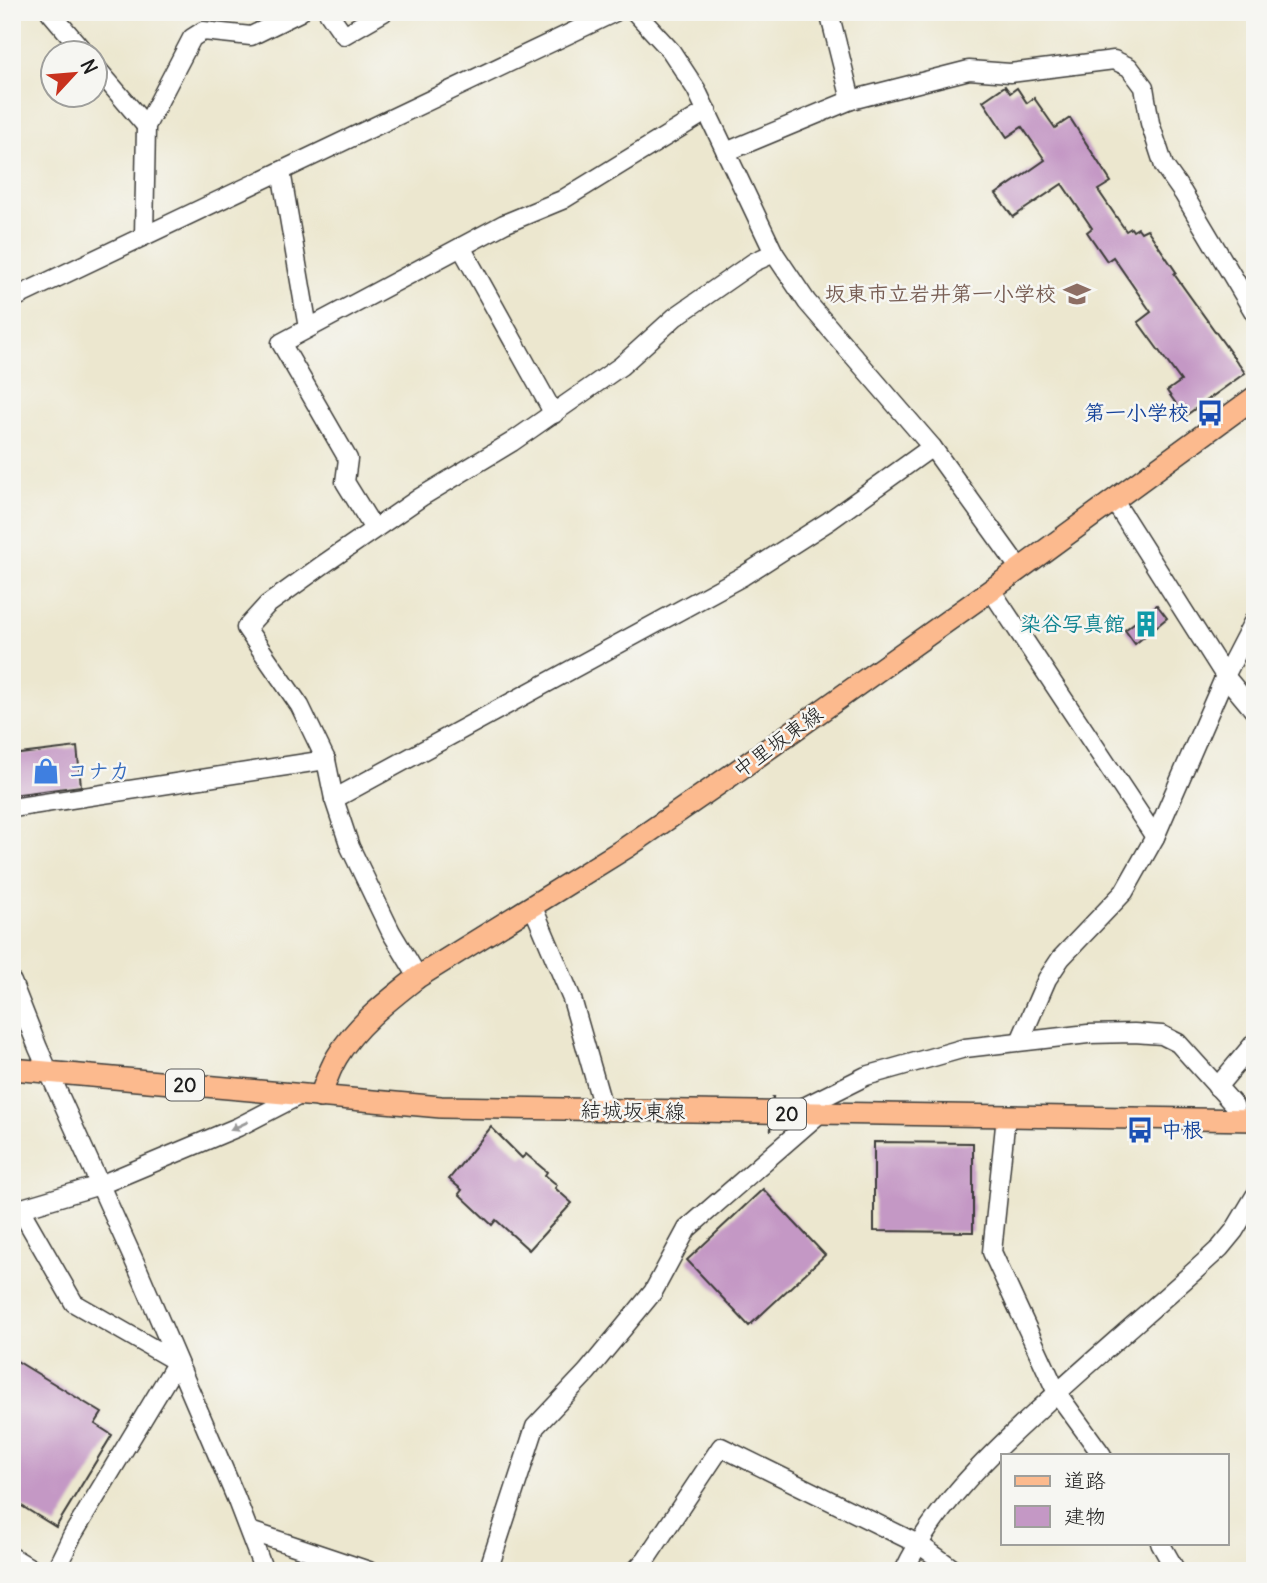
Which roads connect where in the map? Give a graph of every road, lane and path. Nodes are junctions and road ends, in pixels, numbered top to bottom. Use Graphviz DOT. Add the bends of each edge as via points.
graph roads {
  1 [pos="50,12"];
  2 [pos="300,12"];
  3 [pos="328,12"];
  4 [pos="384,12"];
  5 [pos="615,12"];
  6 [pos="635,12"];
  7 [pos="830,12"];
  8 [pos="72,38"];
  9 [pos="108,82"];
  10 [pos="851,100"];
  11 [pos="707,111"];
  12 [pos="146,127"];
  13 [pos="726,152"];
  14 [pos="281,171"];
  15 [pos="144,236"];
  16 [pos="461,247"];
  17 [pos="774,253"];
  18 [pos="12,299"];
  19 [pos="1255,314"];
  20 [pos="308,328"];
  21 [pos="1255,397"];
  22 [pos="554,414"];
  23 [pos="932,447"];
  24 [pos="1114,501"];
  25 [pos="374,529"];
  26 [pos="1020,569"];
  27 [pos="991,590"];
  28 [pos="1255,618"];
  29 [pos="1225,676"];
  30 [pos="1255,712"];
  31 [pos="326,760"];
  32 [pos="334,799"];
  33 [pos="12,808"];
  34 [pos="1155,837"];
  35 [pos="532,905"];
  36 [pos="418,977"];
  37 [pos="12,982"];
  38 [pos="1020,1041"];
  39 [pos="1255,1042"];
  40 [pos="12,1069"];
  41 [pos="50,1073"];
  42 [pos="1217,1087"];
  43 [pos="773,1095"];
  44 [pos="310,1096"];
  45 [pos="604,1111"];
  46 [pos="790,1114"];
  47 [pos="819,1114"];
  48 [pos="1006,1116"];
  49 [pos="1246,1120"];
  50 [pos="771,1131"];
  51 [pos="100,1185"];
  52 [pos="1255,1196"];
  53 [pos="16,1210"];
  54 [pos="177,1362"];
  55 [pos="1057,1392"];
  56 [pos="1101,1454"];
  57 [pos="250,1531"];
  58 [pos="1161,1544"];
  59 [pos="920,1545"];
  60 [pos="12,1557"];
  61 [pos="257,1569"];
  62 [pos="35,1571"];
  63 [pos="55,1571"];
  64 [pos="369,1571"];
  65 [pos="488,1571"];
  66 [pos="635,1571"];
  67 [pos="904,1571"];
  68 [pos="956,1571"];
  69 [pos="1176,1571"];
  1 -- 8 [label="street"];
  2 -- 12 [label="street" via="251,36 203,32 192,38"];
  3 -- 4 [label="street" via="344,35"];
  5 -- 14 [label="street"];
  6 -- 11 [label="street" via="671,51"];
  7 -- 10 [label="street"];
  9 -- 12 [label="street"];
  10 -- 13 [label="street"];
  10 -- 19 [label="street" via="969,70 1010,73 1114,60 1129,67 1144,87 1164,166"];
  11 -- 13 [label="street"];
  11 -- 16 [label="street" via="562,200 504,223"];
  12 -- 15 [label="street"];
  13 -- 17 [label="street"];
  14 -- 15 [label="street"];
  14 -- 20 [label="street"];
  15 -- 18 [label="street"];
  16 -- 20 [label="street"];
  16 -- 22 [label="street"];
  17 -- 22 [label="street" via="675,317 621,366"];
  17 -- 23 [label="street" via="807,302"];
  20 -- 25 [label="street" via="281,343 348,459 345,482"];
  21 -- 24 [label="main road, 中里坂東線"];
  22 -- 25 [label="street"];
  23 -- 26 [label="street"];
  23 -- 32 [label="street" via="743,576"];
  24 -- 26 [label="main road, 中里坂東線"];
  24 -- 29 [label="street"];
  25 -- 31 [label="street" via="267,605 246,628 300,706"];
  26 -- 27 [label="main road, 中里坂東線"];
  27 -- 34 [label="street"];
  27 -- 35 [label="main road, 中里坂東線" via="627,847"];
  28 -- 29 [label="street"];
  29 -- 30 [label="street"];
  29 -- 34 [label="street"];
  31 -- 32 [label="street"];
  31 -- 33 [label="street"];
  32 -- 36 [label="street" via="350,847"];
  34 -- 38 [label="street" via="1124,892 1047,979"];
  35 -- 36 [label="main road, 中里坂東線"];
  35 -- 45 [label="street" via="572,999"];
  36 -- 44 [label="main road, 中里坂東線" via="355,1034"];
  37 -- 41 [label="street"];
  38 -- 42 [label="street" via="1134,1032 1162,1035 1178,1043"];
  38 -- 46 [label="street" via="965,1048 866,1076"];
  39 -- 42 [label="street"];
  40 -- 41 [label="main road, 結城坂東線 / 20"];
  41 -- 44 [label="main road, 結城坂東線 / 20"];
  41 -- 51 [label="street"];
  42 -- 49 [label="street"];
  43 -- 50 [label="path, bridge"];
  44 -- 45 [label="main road, 結城坂東線 / 20" via="441,1107"];
  44 -- 51 [label="street, one-way"];
  45 -- 46 [label="main road, 結城坂東線 / 20"];
  46 -- 47 [label="main road, 結城坂東線 / 20"];
  47 -- 48 [label="main road, 結城坂東線 / 20"];
  47 -- 65 [label="street" via="687,1229 653,1292 535,1427"];
  48 -- 49 [label="main road, 結城坂東線 / 20"];
  48 -- 55 [label="street" via="992,1252"];
  51 -- 53 [label="street"];
  51 -- 54 [label="street"];
  52 -- 55 [label="street" via="1220,1248"];
  53 -- 54 [label="street" via="74,1303"];
  54 -- 57 [label="street"];
  54 -- 63 [label="street"];
  55 -- 56 [label="street"];
  55 -- 59 [label="street" via="982,1462"];
  57 -- 61 [label="street"];
  57 -- 64 [label="street"];
  58 -- 69 [label="street"];
  59 -- 66 [label="street" via="721,1447"];
  59 -- 67 [label="street"];
  59 -- 68 [label="street"];
  60 -- 62 [label="street"];
}
